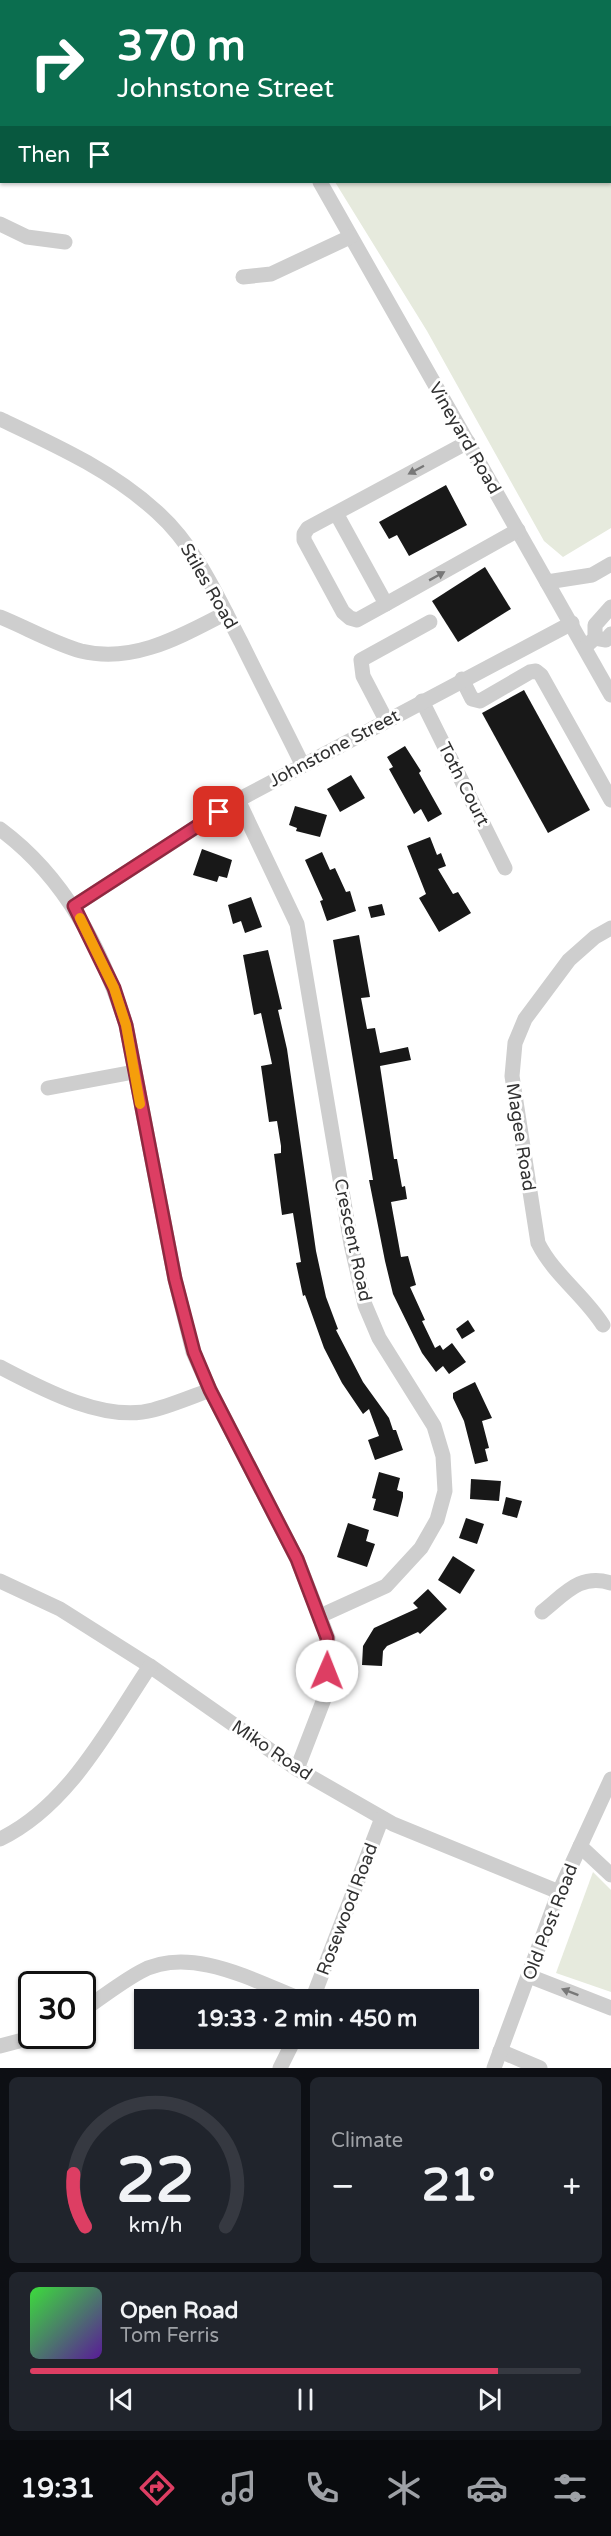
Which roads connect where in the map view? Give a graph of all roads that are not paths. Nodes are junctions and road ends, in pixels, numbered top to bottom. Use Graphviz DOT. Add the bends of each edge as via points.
graph roads {
  1 [pos="321,183"];
  2 [pos="0,224"];
  3 [pos="350,237"];
  4 [pos="64,242"];
  5 [pos="243,277"];
  6 [pos="0,419"];
  7 [pos="468,442"];
  8 [pos="336,513"];
  9 [pos="518,530"];
  10 [pos="611,564"];
  11 [pos="547,582"];
  12 [pos="386,604"];
  13 [pos="611,607"];
  14 [pos="226,613"];
  15 [pos="0,617"];
  16 [pos="430,622"];
  17 [pos="572,623"];
  18 [pos="611,633"];
  19 [pos="590,643"];
  20 [pos="462,680"];
  21 [pos="611,695"];
  22 [pos="422,701"];
  23 [pos="386,720"];
  24 [pos="302,764"];
  25 [pos="238,800"];
  26 [pos="611,800"];
  27 [pos="0,829"];
  28 [pos="505,868"];
  29 [pos="74,906"];
  30 [pos="611,928"];
  31 [pos="134,1072"];
  32 [pos="48,1088"];
  33 [pos="603,1325"];
  34 [pos="0,1368"];
  35 [pos="210,1390"];
  36 [pos="0,1581"];
  37 [pos="611,1582"];
  38 [pos="542,1612"];
  39 [pos="320,1616"];
  40 [pos="150,1666"];
  41 [pos="297,1769"];
  42 [pos="611,1779"];
  43 [pos="382,1818"];
  44 [pos="0,1839"];
  45 [pos="580,1846"];
  46 [pos="611,1875"];
  47 [pos="559,1892"];
  48 [pos="529,1976"];
  49 [pos="274,1989"];
  50 [pos="316,1989"];
  51 [pos="96,2002"];
  52 [pos="611,2008"];
  53 [pos="18,2041"];
  54 [pos="0,2046"];
  55 [pos="290,2049"];
  56 [pos="500,2051"];
  57 [pos="280,2068"];
  58 [pos="494,2068"];
  59 [pos="540,2068"];
  1 -- 3 [label="street, Vineyard Road"];
  2 -- 4 [label="street" via="27,237"];
  3 -- 5 [label="street" via="271,274"];
  3 -- 7 [label="street, Vineyard Road"];
  6 -- 14 [label="street, Stiles Road" via="94,466 158,512 205,571"];
  7 -- 8 [label="street, one-way"];
  7 -- 9 [label="street, Vineyard Road"];
  8 -- 12 [label="street"];
  8 -- 12 [label="street" via="308,528 304,540 350,618 357,620"];
  9 -- 11 [label="street, Vineyard Road"];
  12 -- 9 [label="street, one-way"];
  10 -- 11 [label="street" via="592,575"];
  11 -- 17 [label="street, Vineyard Road"];
  13 -- 19 [label="street" via="595,625"];
  14 -- 15 [label="street" via="168,643 114,654 82,651"];
  14 -- 24 [label="street, Stiles Road"];
  16 -- 23 [label="street" via="361,660 363,675"];
  17 -- 19 [label="street, Vineyard Road"];
  17 -- 20 [label="street, Johnstone Street"];
  18 -- 19 [label="street" via="606,639"];
  19 -- 21 [label="street, Vineyard Road"];
  20 -- 22 [label="street, Johnstone Street"];
  20 -- 26 [label="street" via="472,699 480,701 530,672 541,675"];
  22 -- 23 [label="street, Johnstone Street"];
  22 -- 28 [label="street, Toth Court"];
  23 -- 24 [label="street, Johnstone Street"];
  24 -- 25 [label="street, Johnstone Street"];
  25 -- 29 [label="street, Johnstone Street"];
  25 -- 39 [label="street, Crescent Road" via="297,924 351,1244 365,1305 379,1338 434,1426 443,1456 445,1491 437,1520 421,1548 386,1586"];
  27 -- 29 [label="street" via="52,877"];
  29 -- 31 [label="street" via="114,988 126,1025"];
  30 -- 33 [label="street, Magee Road" via="569,960 525,1019 515,1043 512,1076 538,1243 547,1261"];
  31 -- 32 [label="street"];
  31 -- 35 [label="street" via="175,1279 194,1352"];
  34 -- 35 [label="street" via="51,1394 116,1413 152,1411"];
  35 -- 39 [label="street" via="297,1559"];
  36 -- 40 [label="street, Miko Road" via="60,1609"];
  37 -- 38 [label="street" via="591,1579 579,1583"];
  39 -- 41 [label="street" via="327,1638 324,1699"];
  40 -- 41 [label="street, Miko Road"];
  40 -- 44 [label="street" via="73,1780 50,1805 19,1830"];
  41 -- 43 [label="street, Miko Road"];
  42 -- 45 [label="street, Old Post Road"];
  43 -- 47 [label="street, Miko Road"];
  43 -- 50 [label="street, Rosewood Road"];
  45 -- 46 [label="street"];
  45 -- 47 [label="street, Old Post Road"];
  47 -- 48 [label="street, Old Post Road"];
  52 -- 48 [label="street, one-way"];
  48 -- 56 [label="street, Old Post Road"];
  49 -- 51 [label="street" via="230,1972 179,1962 141,1971"];
  53 -- 54 [label="street"];
  55 -- 57 [label="street"];
  56 -- 58 [label="street, Old Post Road"];
  56 -- 59 [label="street"];
}
